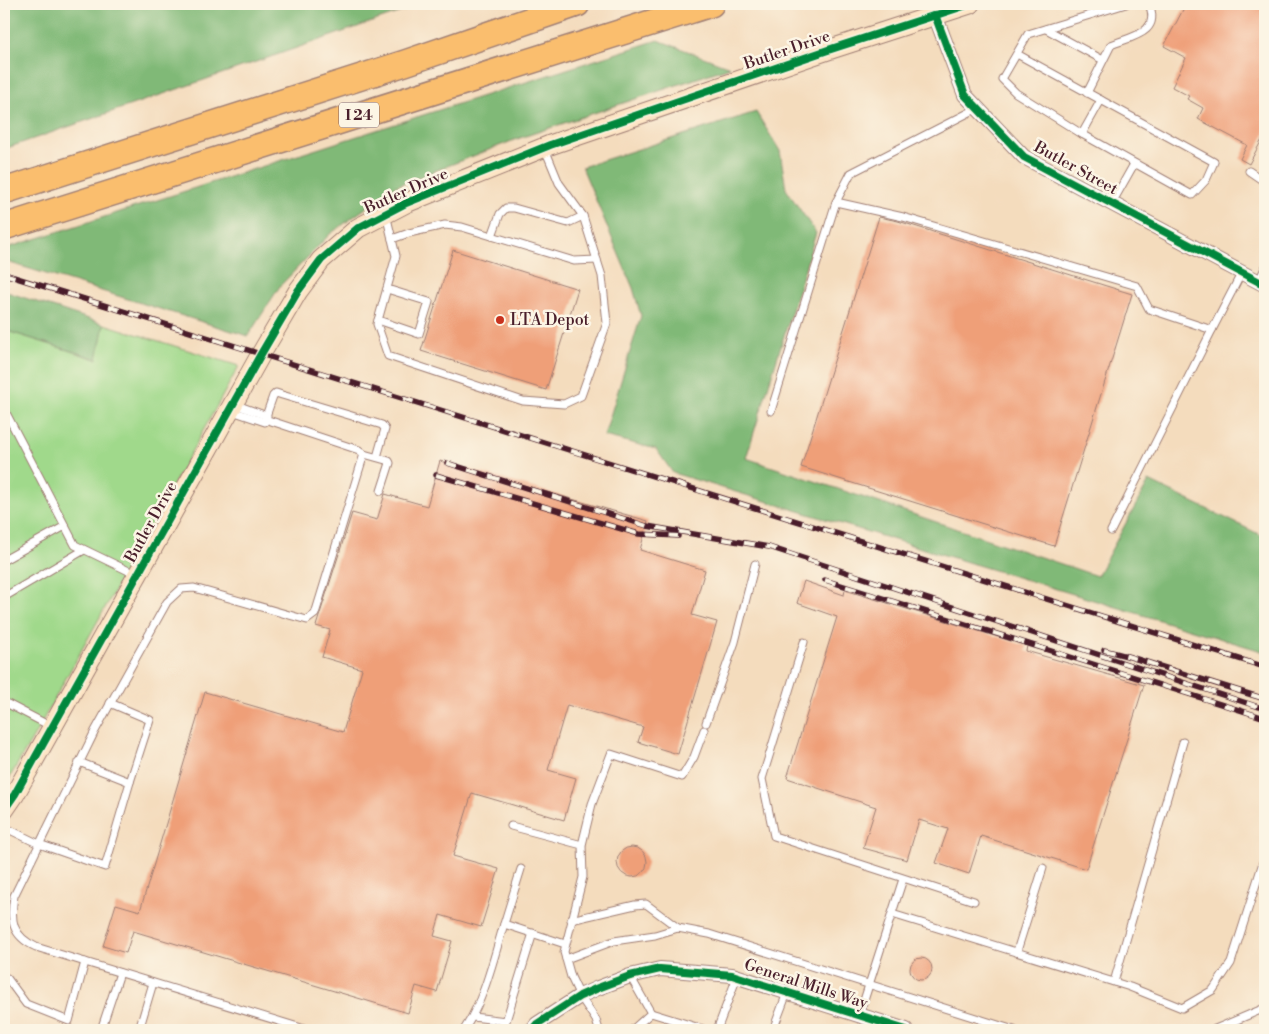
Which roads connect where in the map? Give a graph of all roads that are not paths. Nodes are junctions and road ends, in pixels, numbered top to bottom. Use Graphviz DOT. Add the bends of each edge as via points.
graph roads {
  1 [pos="577,4"];
  2 [pos="711,4"];
  3 [pos="970,4"];
  4 [pos="1126,4"];
  5 [pos="1150,4"];
  6 [pos="935,15"];
  7 [pos="1046,28"];
  8 [pos="1017,54"];
  9 [pos="1103,60"];
  10 [pos="1087,93"];
  11 [pos="1101,100"];
  12 [pos="978,108"];
  13 [pos="1082,134"];
  14 [pos="545,148"];
  15 [pos="1134,164"];
  16 [pos="1249,171"];
  17 [pos="1265,182"];
  18 [pos="4,191"];
  19 [pos="836,202"];
  20 [pos="1112,204"];
  21 [pos="386,213"];
  22 [pos="583,216"];
  23 [pos="6,227"];
  24 [pos="492,236"];
  25 [pos="392,239"];
  26 [pos="597,260"];
  27 [pos="1265,268"];
  28 [pos="1242,272"];
  29 [pos="1262,283"];
  30 [pos="387,289"];
  31 [pos="378,320"];
  32 [pos="1212,330"];
  33 [pos="231,407"];
  34 [pos="4,409"];
  35 [pos="771,411"];
  36 [pos="266,419"];
  37 [pos="364,454"];
  38 [pos="377,457"];
  39 [pos="381,491"];
  40 [pos="65,526"];
  41 [pos="1111,531"];
  42 [pos="84,550"];
  43 [pos="4,560"];
  44 [pos="755,564"];
  45 [pos="137,575"];
  46 [pos="4,597"];
  47 [pos="804,642"];
  48 [pos="4,702"];
  49 [pos="110,703"];
  50 [pos="52,728"];
  51 [pos="1183,742"];
  52 [pos="79,762"];
  53 [pos="130,782"];
  54 [pos="4,810"];
  55 [pos="511,826"];
  56 [pos="4,827"];
  57 [pos="39,844"];
  58 [pos="582,845"];
  59 [pos="1265,856"];
  60 [pos="1043,868"];
  61 [pos="521,869"];
  62 [pos="903,879"];
  63 [pos="974,901"];
  64 [pos="892,914"];
  65 [pos="571,920"];
  66 [pos="504,924"];
  67 [pos="678,928"];
  68 [pos="533,933"];
  69 [pos="566,944"];
  70 [pos="1017,952"];
  71 [pos="566,959"];
  72 [pos="85,962"];
  73 [pos="120,972"];
  74 [pos="630,976"];
  75 [pos="737,977"];
  76 [pos="7,978"];
  77 [pos="1114,982"];
  78 [pos="153,983"];
  79 [pos="869,986"];
  80 [pos="787,993"];
  81 [pos="580,996"];
  82 [pos="1265,1008"];
  83 [pos="651,1013"];
  84 [pos="859,1016"];
  85 [pos="473,1017"];
  86 [pos="101,1030"];
  87 [pos="139,1030"];
  88 [pos="308,1030"];
  89 [pos="464,1030"];
  90 [pos="532,1030"];
  91 [pos="599,1030"];
  92 [pos="632,1030"];
  93 [pos="706,1030"];
  94 [pos="717,1030"];
  95 [pos="773,1030"];
  96 [pos="901,1030"];
  97 [pos="1014,1030"];
  98 [pos="1213,1030"];
  1 -- 18 [label="highway, I 24" via="405,63"];
  2 -- 23 [label="highway, I 24"];
  3 -- 6 [label="street, Butler Drive"];
  4 -- 7 [label="lane"];
  5 -- 9 [label="lane" via="1153,21 1144,32 1111,45"];
  6 -- 12 [label="street, Butler Street" via="965,95"];
  6 -- 14 [label="street, Butler Drive"];
  7 -- 8 [label="lane" via="1028,34"];
  7 -- 9 [label="lane"];
  8 -- 10 [label="lane"];
  8 -- 13 [label="lane" via="1002,79 1016,93"];
  9 -- 10 [label="lane"];
  10 -- 11 [label="lane"];
  11 -- 13 [label="lane"];
  11 -- 15 [label="lane" via="1214,162 1206,180 1192,195"];
  12 -- 19 [label="lane" via="851,173"];
  12 -- 20 [label="street, Butler Street" via="1024,157"];
  13 -- 15 [label="lane"];
  14 -- 21 [label="street, Butler Drive"];
  14 -- 22 [label="lane" via="559,183"];
  15 -- 20 [label="lane"];
  16 -- 17 [label="lane"];
  19 -- 32 [label="lane" via="904,217 1137,286 1149,309"];
  19 -- 35 [label="lane"];
  20 -- 28 [label="street, Butler Street"];
  21 -- 25 [label="lane"];
  21 -- 33 [label="street, Butler Drive" via="358,228 321,260 298,291"];
  22 -- 24 [label="lane" via="568,223 506,208 500,214"];
  22 -- 26 [label="lane"];
  24 -- 25 [label="lane" via="445,225"];
  24 -- 26 [label="lane" via="574,261"];
  25 -- 30 [label="lane" via="396,256"];
  26 -- 31 [label="lane" via="607,323 581,396 564,404 523,401 388,356"];
  27 -- 29 [label="lane"];
  28 -- 29 [label="street, Butler Street"];
  28 -- 32 [label="lane"];
  30 -- 31 [label="lane"];
  30 -- 31 [label="lane" via="429,302 419,334"];
  32 -- 41 [label="lane"];
  33 -- 36 [label="lane"];
  33 -- 45 [label="street, Butler Drive"];
  34 -- 40 [label="lane"];
  36 -- 37 [label="lane"];
  36 -- 38 [label="lane" via="276,393 382,425 385,429"];
  37 -- 38 [label="lane"];
  37 -- 49 [label="lane" via="315,614 307,620 194,588 181,590 167,602"];
  38 -- 39 [label="lane" via="390,463"];
  40 -- 42 [label="lane" via="74,545"];
  40 -- 43 [label="lane"];
  42 -- 45 [label="lane"];
  42 -- 46 [label="lane"];
  44 -- 58 [label="lane" via="735,642 694,757 682,777 611,754 592,804"];
  45 -- 50 [label="street, Butler Drive"];
  47 -- 62 [label="lane" via="762,780 774,836"];
  48 -- 50 [label="lane"];
  49 -- 52 [label="lane"];
  49 -- 53 [label="lane" via="150,720"];
  50 -- 54 [label="street, Butler Drive"];
  51 -- 77 [label="lane"];
  52 -- 53 [label="lane"];
  52 -- 57 [label="lane"];
  53 -- 57 [label="lane" via="105,866"];
  55 -- 58 [label="lane"];
  56 -- 57 [label="lane"];
  57 -- 72 [label="lane" via="14,896 11,914 14,929 25,942"];
  58 -- 65 [label="lane" via="583,877"];
  59 -- 77 [label="lane" via="1231,963 1213,990 1182,1008"];
  60 -- 70 [label="lane"];
  61 -- 66 [label="lane"];
  62 -- 63 [label="lane"];
  62 -- 64 [label="lane"];
  64 -- 70 [label="lane"];
  64 -- 79 [label="lane"];
  65 -- 67 [label="lane" via="646,904"];
  65 -- 69 [label="lane"];
  66 -- 68 [label="lane"];
  66 -- 85 [label="lane"];
  67 -- 71 [label="lane" via="614,941"];
  67 -- 79 [label="lane" via="709,934"];
  68 -- 69 [label="lane"];
  68 -- 85 [label="lane" via="506,1021"];
  69 -- 71 [label="lane"];
  70 -- 77 [label="lane"];
  71 -- 81 [label="lane"];
  72 -- 73 [label="lane"];
  72 -- 76 [label="lane" via="69,1021 26,1004"];
  73 -- 78 [label="lane"];
  73 -- 86 [label="lane"];
  74 -- 75 [label="street, General Mills Way" via="660,969"];
  74 -- 81 [label="street, General Mills Way"];
  74 -- 83 [label="lane"];
  75 -- 80 [label="street, General Mills Way"];
  75 -- 94 [label="lane"];
  78 -- 87 [label="lane"];
  78 -- 88 [label="lane"];
  79 -- 84 [label="lane"];
  79 -- 97 [label="lane"];
  80 -- 84 [label="street, General Mills Way"];
  80 -- 95 [label="lane"];
  81 -- 90 [label="street, General Mills Way" via="536,1024"];
  81 -- 91 [label="lane"];
  82 -- 98 [label="lane"];
  83 -- 92 [label="lane"];
  83 -- 93 [label="lane"];
  84 -- 96 [label="street, General Mills Way"];
  85 -- 89 [label="lane"];
}
